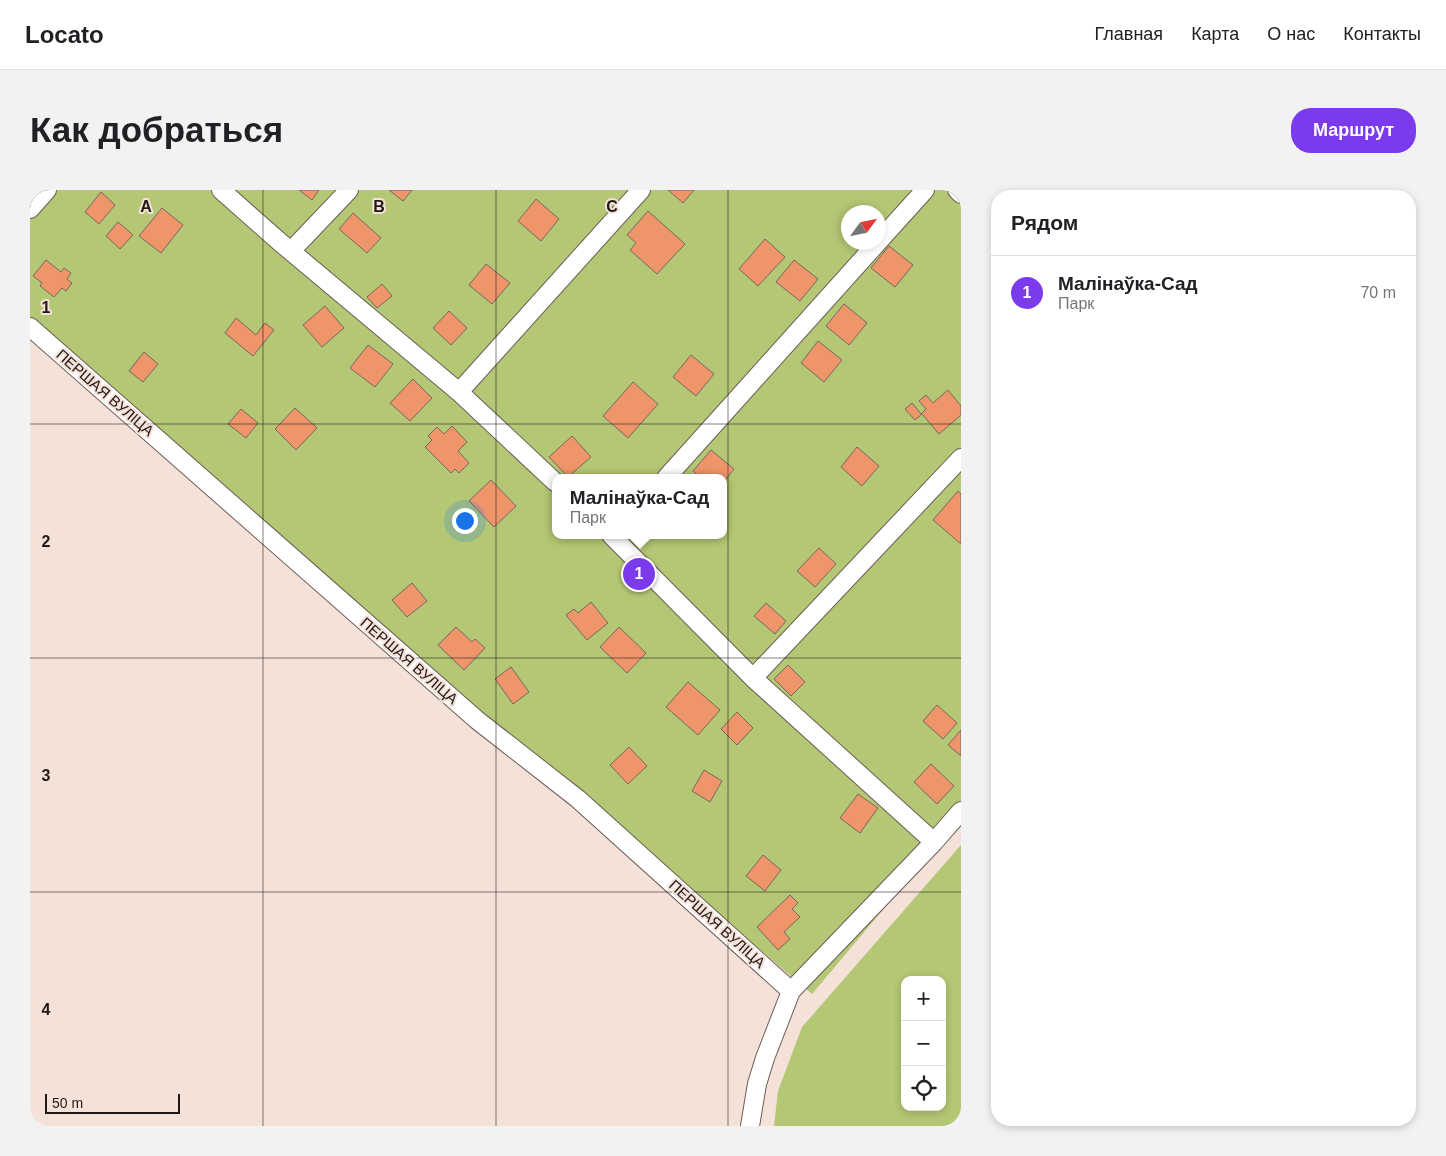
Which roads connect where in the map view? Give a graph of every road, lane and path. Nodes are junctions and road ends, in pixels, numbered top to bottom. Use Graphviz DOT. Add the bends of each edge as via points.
graph roads {
  1 [pos="47,190"];
  2 [pos="221,190"];
  3 [pos="349,190"];
  4 [pos="641,190"];
  5 [pos="925,190"];
  6 [pos="957,190"];
  7 [pos="961,194"];
  8 [pos="30,209"];
  9 [pos="886,233"];
  10 [pos="871,250"];
  11 [pos="291,252"];
  12 [pos="30,327"];
  13 [pos="459,392"];
  14 [pos="961,458"];
  15 [pos="670,474"];
  16 [pos="552,479"];
  17 [pos="616,539"];
  18 [pos="753,678"];
  19 [pos="961,811"];
  20 [pos="934,842"];
  21 [pos="791,991"];
  22 [pos="750,1126"];
  1 -- 8 [label="street"];
  2 -- 11 [label="street"];
  3 -- 11 [label="street"];
  4 -- 13 [label="street"];
  5 -- 9 [label="street"];
  6 -- 7 [label="street"];
  10 -- 15 [label="street"];
  11 -- 13 [label="street"];
  12 -- 21 [label="street, ПЕРШАЯ ВУЛІЦА" via="477,720 578,799"];
  13 -- 16 [label="street"];
  14 -- 18 [label="street"];
  17 -- 18 [label="street"];
  18 -- 20 [label="street"];
  19 -- 20 [label="street"];
  20 -- 21 [label="street"];
  21 -- 22 [label="street" via="757,1084"];
}
